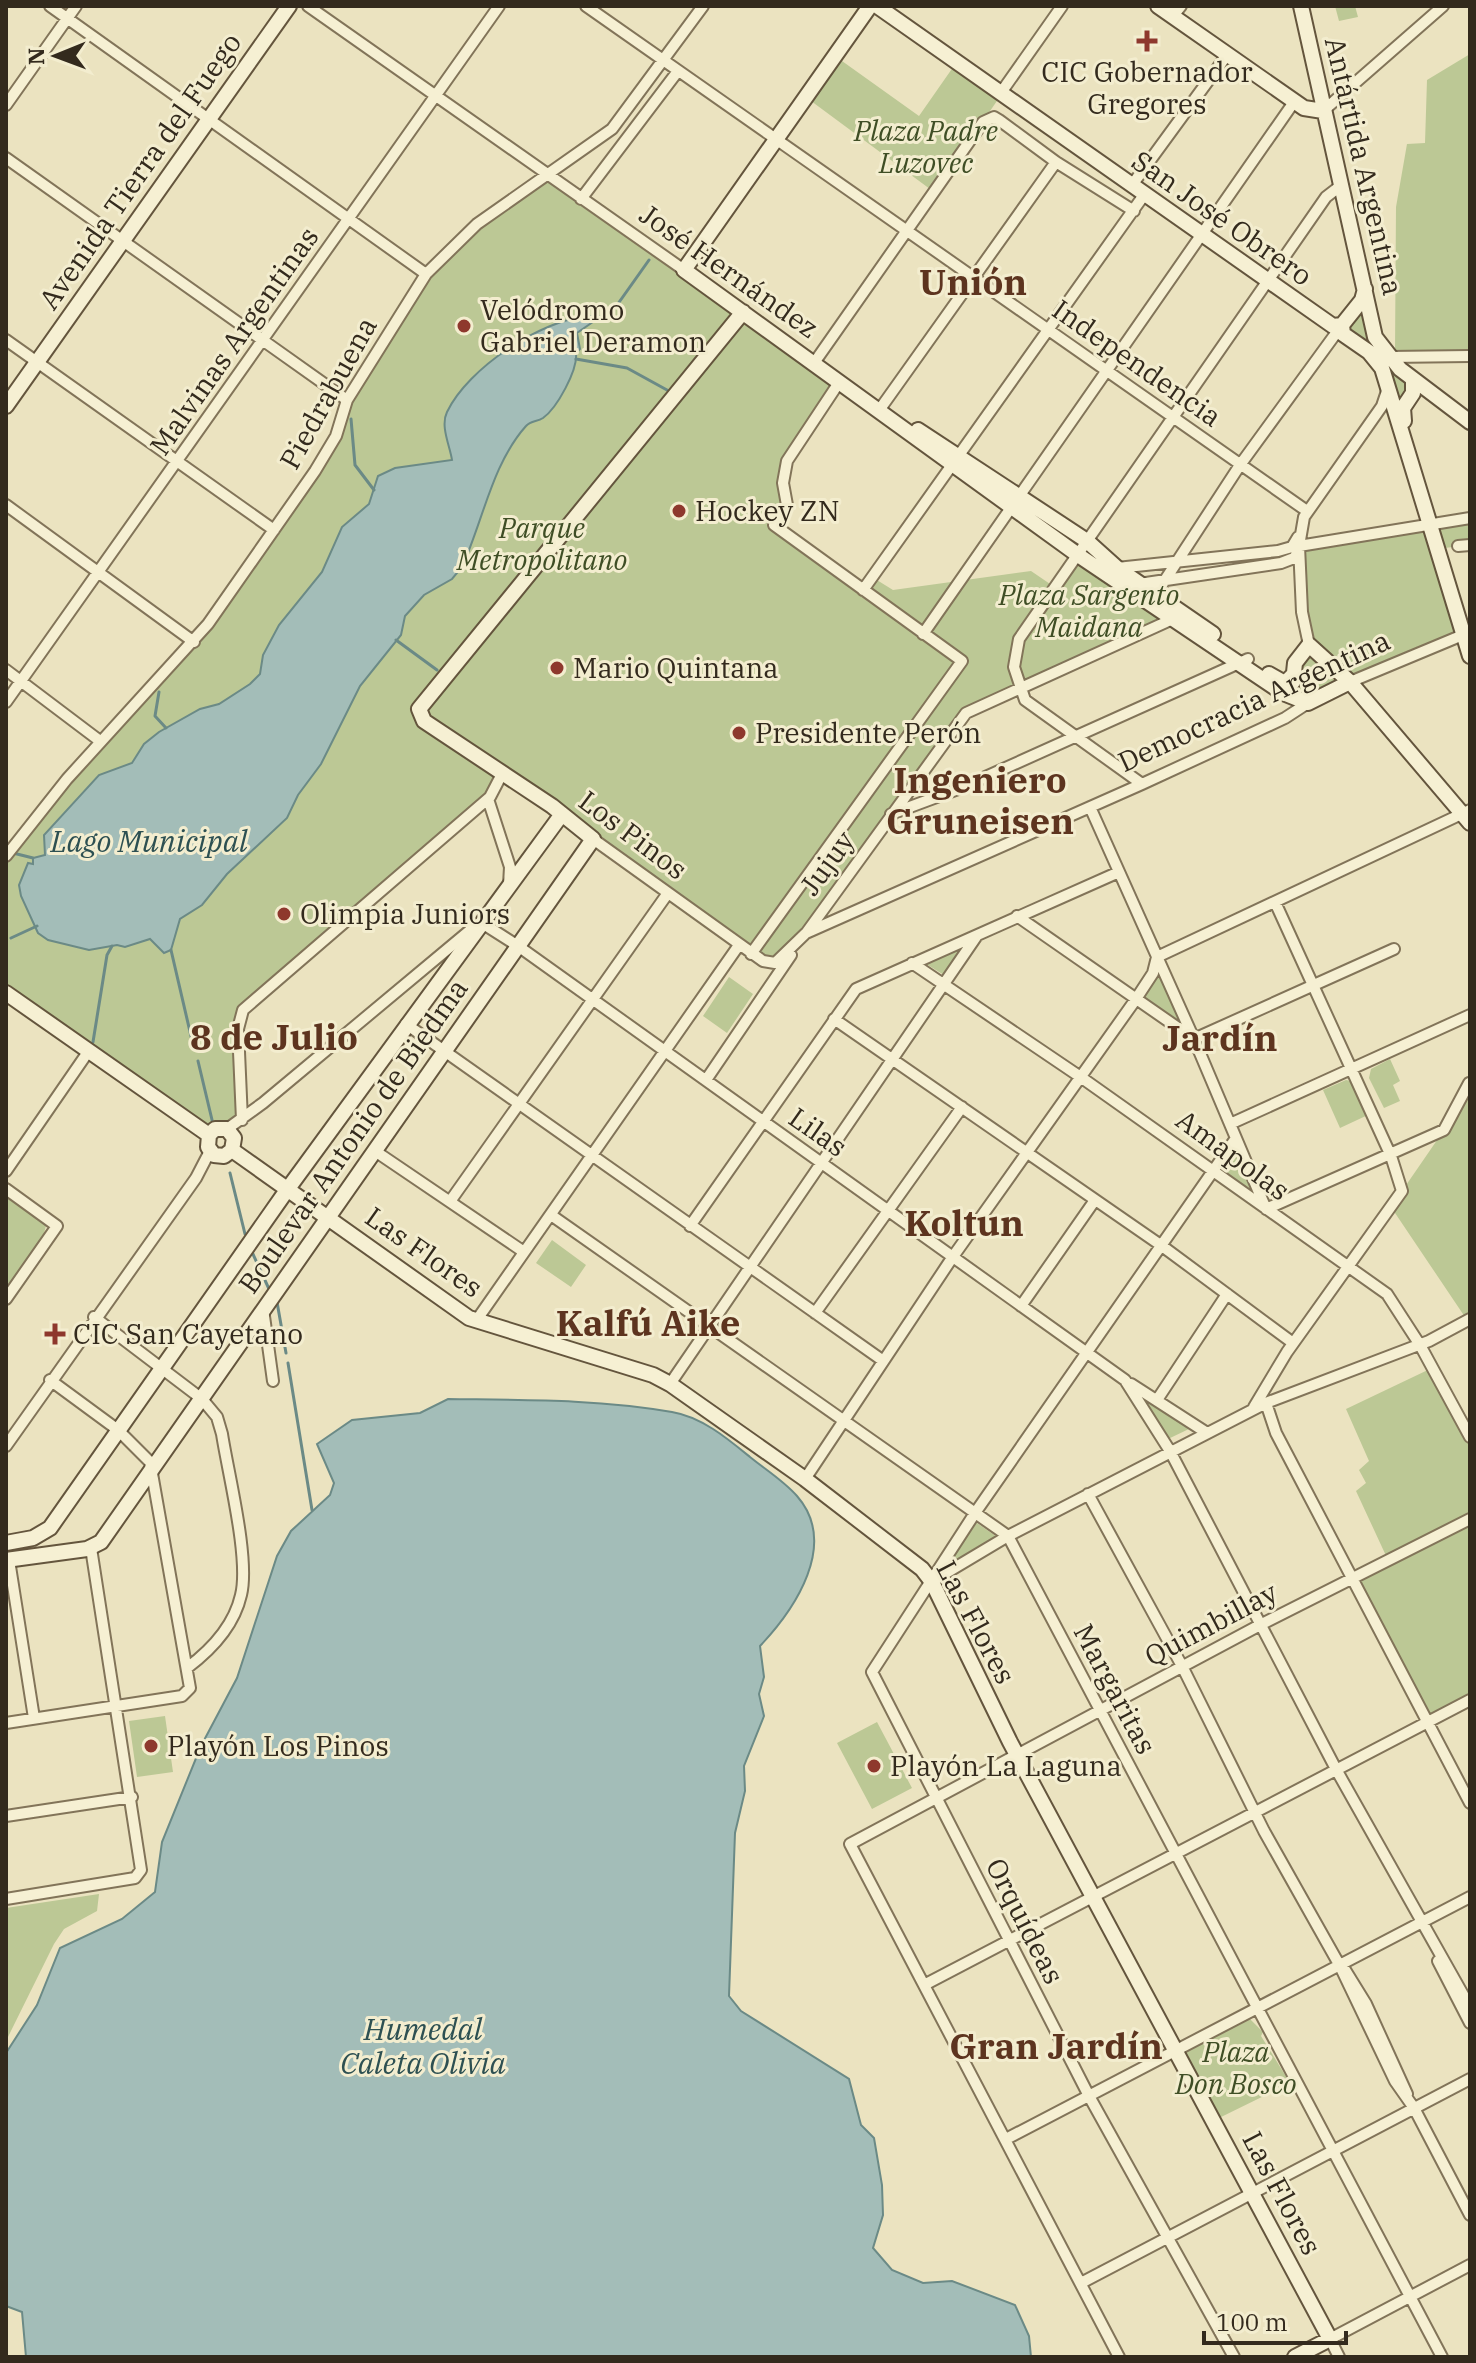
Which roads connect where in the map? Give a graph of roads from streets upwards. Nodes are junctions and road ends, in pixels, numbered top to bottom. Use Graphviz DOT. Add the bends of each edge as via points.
graph roads {
  1 [pos="50,6"];
  2 [pos="76,6"];
  3 [pos="289,6"];
  4 [pos="308,6"];
  5 [pos="499,6"];
  6 [pos="586,6"];
  7 [pos="703,6"];
  8 [pos="870,6"];
  9 [pos="877,6"];
  10 [pos="1062,6"];
  11 [pos="1158,6"];
  12 [pos="1301,6"];
  13 [pos="1443,6"];
  14 [pos="1177,11"];
  15 [pos="67,18"];
  16 [pos="1227,55"];
  17 [pos="664,62"];
  18 [pos="678,71"];
  19 [pos="1000,94"];
  20 [pos="435,97"];
  21 [pos="6,105"];
  22 [pos="1299,105"];
  23 [pos="1323,111"];
  24 [pos="209,118"];
  25 [pos="778,138"];
  26 [pos="6,158"];
  27 [pos="1056,162"];
  28 [pos="547,176"];
  29 [pos="1339,187"];
  30 [pos="1138,190"];
  31 [pos="581,199"];
  32 [pos="1134,211"];
  33 [pos="350,219"];
  34 [pos="908,230"];
  35 [pos="1201,237"];
  36 [pos="123,240"];
  37 [pos="684,270"];
  38 [pos="426,274"];
  39 [pos="975,277"];
  40 [pos="1268,282"];
  41 [pos="1364,305"];
  42 [pos="743,312"];
  43 [pos="1342,325"];
  44 [pos="1046,328"];
  45 [pos="264,339"];
  46 [pos="6,340"];
  47 [pos="1387,356"];
  48 [pos="1470,356"];
  49 [pos="1413,357"];
  50 [pos="37,362"];
  51 [pos="814,363"];
  52 [pos="1107,372"];
  53 [pos="1410,377"];
  54 [pos="840,381"];
  55 [pos="1431,395"];
  56 [pos="347,400"];
  57 [pos="1396,400"];
  58 [pos="6,406"];
  59 [pos="880,409"];
  60 [pos="1174,418"];
  61 [pos="1470,422"];
  62 [pos="955,460"];
  63 [pos="179,463"];
  64 [pos="1240,465"];
  65 [pos="1016,502"];
  66 [pos="6,505"];
  67 [pos="1307,511"];
  68 [pos="1470,518"];
  69 [pos="1427,524"];
  70 [pos="274,530"];
  71 [pos="1300,532"];
  72 [pos="1087,541"];
  73 [pos="1470,545"];
  74 [pos="1458,546"];
  75 [pos="1278,551"];
  76 [pos="1078,555"];
  77 [pos="1299,558"];
  78 [pos="1176,563"];
  79 [pos="1281,563"];
  80 [pos="98,572"];
  81 [pos="1118,575"];
  82 [pos="1165,580"];
  83 [pos="1141,583"];
  84 [pos="863,590"];
  85 [pos="1156,593"];
  86 [pos="1160,609"];
  87 [pos="1178,616"];
  88 [pos="1466,633"];
  89 [pos="923,634"];
  90 [pos="194,642"];
  91 [pos="1309,645"];
  92 [pos="1470,656"];
  93 [pos="1243,661"];
  94 [pos="6,670"];
  95 [pos="1293,675"];
  96 [pos="21,681"];
  97 [pos="1350,682"];
  98 [pos="1019,689"];
  99 [pos="1301,700"];
  100 [pos="6,702"];
  101 [pos="1073,738"];
  102 [pos="100,741"];
  103 [pos="503,772"];
  104 [pos="1142,784"];
  105 [pos="488,799"];
  106 [pos="1090,807"];
  107 [pos="562,814"];
  108 [pos="891,814"];
  109 [pos="1467,815"];
  110 [pos="10,839"];
  111 [pos="593,839"];
  112 [pos="6,856"];
  113 [pos="1119,872"];
  114 [pos="509,887"];
  115 [pos="668,893"];
  116 [pos="1275,902"];
  117 [pos="1017,916"];
  118 [pos="482,923"];
  119 [pos="806,933"];
  120 [pos="977,935"];
  121 [pos="739,945"];
  122 [pos="518,946"];
  123 [pos="1394,949"];
  124 [pos="751,954"];
  125 [pos="1157,957"];
  126 [pos="912,963"];
  127 [pos="944,984"];
  128 [pos="1314,987"];
  129 [pos="6,993"];
  130 [pos="1136,999"];
  131 [pos="593,1000"];
  132 [pos="1470,1015"];
  133 [pos="834,1019"];
  134 [pos="406,1024"];
  135 [pos="1194,1039"];
  136 [pos="446,1051"];
  137 [pos="665,1051"];
  138 [pos="88,1052"];
  139 [pos="893,1058"];
  140 [pos="1352,1071"];
  141 [pos="1082,1078"];
  142 [pos="706,1080"];
  143 [pos="1469,1083"];
  144 [pos="520,1103"];
  145 [pos="962,1107"];
  146 [pos="242,1120"];
  147 [pos="761,1122"];
  148 [pos="1230,1124"];
  149 [pos="227,1129"];
  150 [pos="209,1135"];
  151 [pos="1236,1138"];
  152 [pos="232,1150"];
  153 [pos="210,1151"];
  154 [pos="375,1151"];
  155 [pos="1026,1152"];
  156 [pos="1391,1156"];
  157 [pos="593,1158"];
  158 [pos="821,1163"];
  159 [pos="1214,1170"];
  160 [pos="6,1171"];
  161 [pos="6,1189"];
  162 [pos="287,1190"];
  163 [pos="451,1200"];
  164 [pos="1095,1200"];
  165 [pos="1266,1209"];
  166 [pos="888,1211"];
  167 [pos="551,1215"];
  168 [pos="329,1217"];
  169 [pos="690,1226"];
  170 [pos="1162,1246"];
  171 [pos="524,1252"];
  172 [pos="952,1258"];
  173 [pos="1347,1266"];
  174 [pos="749,1268"];
  175 [pos="1227,1294"];
  176 [pos="6,1299"];
  177 [pos="1021,1306"];
  178 [pos="263,1309"];
  179 [pos="815,1313"];
  180 [pos="94,1317"];
  181 [pos="1470,1319"];
  182 [pos="476,1321"];
  183 [pos="712,1327"];
  184 [pos="1293,1343"];
  185 [pos="1420,1345"];
  186 [pos="1086,1351"];
  187 [pos="882,1360"];
  188 [pos="160,1369"];
  189 [pos="50,1380"];
  190 [pos="1125,1380"];
  191 [pos="273,1381"];
  192 [pos="670,1384"];
  193 [pos="202,1399"];
  194 [pos="1157,1400"];
  195 [pos="1266,1403"];
  196 [pos="1252,1410"];
  197 [pos="843,1420"];
  198 [pos="118,1430"];
  199 [pos="1207,1433"];
  200 [pos="1470,1437"];
  201 [pos="6,1446"];
  202 [pos="1170,1451"];
  203 [pos="152,1468"];
  204 [pos="805,1479"];
  205 [pos="1088,1494"];
  206 [pos="975,1513"];
  207 [pos="1470,1519"];
  208 [pos="1008,1536"];
  209 [pos="6,1543"];
  210 [pos="96,1545"];
  211 [pos="8,1560"];
  212 [pos="1351,1580"];
  213 [pos="932,1582"];
  214 [pos="1260,1625"];
  215 [pos="1182,1666"];
  216 [pos="187,1668"];
  217 [pos="1470,1700"];
  218 [pos="116,1705"];
  219 [pos="1099,1711"];
  220 [pos="34,1718"];
  221 [pos="1429,1722"];
  222 [pos="6,1723"];
  223 [pos="1016,1754"];
  224 [pos="1337,1771"];
  225 [pos="132,1797"];
  226 [pos="934,1797"];
  227 [pos="1470,1803"];
  228 [pos="1255,1815"];
  229 [pos="6,1816"];
  230 [pos="1176,1855"];
  231 [pos="1470,1897"];
  232 [pos="1093,1898"];
  233 [pos="6,1899"];
  234 [pos="1422,1922"];
  235 [pos="1008,1942"];
  236 [pos="1340,1966"];
  237 [pos="924,1985"];
  238 [pos="1470,2007"];
  239 [pos="1258,2009"];
  240 [pos="1470,2023"];
  241 [pos="1175,2053"];
  242 [pos="1470,2079"];
  243 [pos="1089,2096"];
  244 [pos="1411,2104"];
  245 [pos="1006,2139"];
  246 [pos="1333,2151"];
  247 [pos="1253,2193"];
  248 [pos="1470,2215"];
  249 [pos="1169,2237"];
  250 [pos="1470,2265"];
  251 [pos="1081,2283"];
  252 [pos="1410,2296"];
  253 [pos="1330,2339"];
  254 [pos="1119,2357"];
  255 [pos="1234,2357"];
  256 [pos="1295,2357"];
  257 [pos="1339,2357"];
  258 [pos="1442,2357"];
  1 -- 15 [label="street"];
  2 -- 15 [label="street"];
  3 -- 24 [label="street, Avenida Tierra del Fuego"];
  4 -- 20 [label="street, José Hernández"];
  5 -- 20 [label="street, Malvinas Argentinas"];
  6 -- 17 [label="street, Independencia"];
  7 -- 17 [label="street, Piedrabuena"];
  8 -- 25 [label="street"];
  9 -- 19 [label="street, San José Obrero"];
  10 -- 19 [label="street"];
  11 -- 14 [label="street"];
  12 -- 23 [label="street, Antártida Argentina"];
  13 -- 23 [label="street"];
  14 -- 16 [label="street"];
  15 -- 21 [label="street"];
  15 -- 24 [label="street"];
  16 -- 22 [label="street"];
  16 -- 30 [label="street"];
  17 -- 18 [label="street, Independencia"];
  17 -- 28 [label="street, Piedrabuena" via="612,129"];
  18 -- 25 [label="street, Independencia"];
  18 -- 31 [label="street"];
  19 -- 30 [label="street, San José Obrero"];
  20 -- 28 [label="street, José Hernández"];
  20 -- 33 [label="street, Malvinas Argentinas"];
  22 -- 23 [label="street"];
  22 -- 35 [label="street"];
  23 -- 29 [label="street, Antártida Argentina"];
  24 -- 33 [label="street"];
  24 -- 36 [label="street, Avenida Tierra del Fuego"];
  25 -- 34 [label="street, Independencia"];
  25 -- 37 [label="street"];
  26 -- 36 [label="street"];
  27 -- 32 [label="street, San José Obrero"];
  27 -- 34 [label="street, San José Obrero" via="994,117 983,122"];
  27 -- 39 [label="street"];
  28 -- 31 [label="street, José Hernández"];
  28 -- 38 [label="street, Piedrabuena" via="477,224"];
  29 -- 40 [label="street" via="1326,197"];
  29 -- 41 [label="street, Antártida Argentina" via="1365,289"];
  30 -- 32 [label="street"];
  30 -- 35 [label="street, San José Obrero"];
  31 -- 37 [label="street, José Hernández"];
  32 -- 44 [label="street"];
  33 -- 38 [label="street"];
  33 -- 45 [label="street, Malvinas Argentinas"];
  34 -- 39 [label="street, Independencia"];
  34 -- 51 [label="street"];
  35 -- 40 [label="street, San José Obrero"];
  35 -- 52 [label="street"];
  36 -- 45 [label="street"];
  36 -- 50 [label="street, Avenida Tierra del Fuego"];
  37 -- 42 [label="street, José Hernández"];
  38 -- 56 [label="street, Piedrabuena"];
  39 -- 44 [label="street, Independencia"];
  39 -- 59 [label="street"];
  40 -- 43 [label="street, San José Obrero" via="1333,326"];
  40 -- 60 [label="street"];
  41 -- 43 [label="street"];
  41 -- 47 [label="street, Antártida Argentina"];
  42 -- 51 [label="street, José Hernández"];
  42 -- 103 [label="street, Los Pinos" via="423,701 419,712 424,721"];
  43 -- 57 [label="street, San José Obrero" via="1343,334 1380,363"];
  43 -- 64 [label="street"];
  44 -- 52 [label="street, Independencia"];
  44 -- 62 [label="street"];
  45 -- 56 [label="street"];
  45 -- 63 [label="street, Malvinas Argentinas"];
  46 -- 50 [label="street"];
  47 -- 49 [label="street"];
  47 -- 53 [label="street"];
  48 -- 49 [label="street"];
  49 -- 53 [label="street" via="1407,366"];
  50 -- 58 [label="street, Avenida Tierra del Fuego"];
  50 -- 63 [label="street"];
  51 -- 54 [label="street, José Hernández"];
  52 -- 60 [label="street, Independencia"];
  52 -- 65 [label="street"];
  53 -- 55 [label="street"];
  53 -- 57 [label="street" via="1414,388"];
  54 -- 59 [label="street, José Hernández"];
  54 -- 84 [label="street" via="787,461 787,505 774,525"];
  55 -- 57 [label="street" via="1418,391"];
  55 -- 61 [label="street"];
  56 -- 70 [label="street, Piedrabuena" via="336,436"];
  57 -- 67 [label="street"];
  57 -- 69 [label="street"];
  59 -- 62 [label="street, José Hernández" via="889,410"];
  60 -- 64 [label="street, Independencia"];
  60 -- 72 [label="street"];
  62 -- 65 [label="street, José Hernández"];
  62 -- 84 [label="street"];
  63 -- 70 [label="street"];
  63 -- 80 [label="street, Malvinas Argentinas"];
  64 -- 67 [label="street, Independencia"];
  64 -- 78 [label="street"];
  65 -- 72 [label="street"];
  65 -- 76 [label="street"];
  65 -- 89 [label="street"];
  66 -- 80 [label="street"];
  67 -- 71 [label="street"];
  68 -- 69 [label="street"];
  69 -- 77 [label="street"];
  69 -- 88 [label="street"];
  70 -- 90 [label="street, Piedrabuena"];
  71 -- 75 [label="street" via="1292,547"];
  71 -- 77 [label="street"];
  72 -- 76 [label="street"];
  72 -- 81 [label="street"];
  73 -- 74 [label="street"];
  75 -- 77 [label="street"];
  75 -- 78 [label="street"];
  76 -- 81 [label="street"];
  76 -- 98 [label="street" via="1019,639 1013,659"];
  77 -- 79 [label="street"];
  77 -- 79 [label="street" via="1294,566"];
  77 -- 91 [label="street"];
  78 -- 81 [label="street"];
  78 -- 82 [label="street"];
  79 -- 82 [label="street"];
  80 -- 90 [label="street"];
  80 -- 96 [label="street, Malvinas Argentinas"];
  81 -- 83 [label="street"];
  81 -- 86 [label="street"];
  82 -- 83 [label="street"];
  82 -- 85 [label="street"];
  83 -- 85 [label="street"];
  84 -- 89 [label="street"];
  85 -- 86 [label="street" via="1153,600"];
  85 -- 87 [label="street"];
  86 -- 87 [label="street"];
  87 -- 93 [label="street"];
  87 -- 98 [label="street, Jujuy"];
  88 -- 92 [label="street"];
  88 -- 97 [label="street, Democracia Argentina"];
  89 -- 124 [label="street" via="962,661"];
  90 -- 102 [label="street, Piedrabuena"];
  91 -- 95 [label="street" via="1298,656"];
  91 -- 97 [label="street"];
  93 -- 95 [label="street" via="1281,681 1288,682"];
  93 -- 99 [label="street"];
  93 -- 101 [label="street"];
  94 -- 96 [label="street"];
  95 -- 99 [label="street"];
  96 -- 100 [label="street, Malvinas Argentinas"];
  96 -- 102 [label="street"];
  97 -- 99 [label="street, Democracia Argentina"];
  97 -- 109 [label="street"];
  98 -- 101 [label="street" via="1030,705"];
  98 -- 108 [label="street, Jujuy" via="966,713"];
  99 -- 104 [label="street, Democracia Argentina" via="1285,718"];
  101 -- 104 [label="street"];
  101 -- 108 [label="street"];
  102 -- 110 [label="street, Piedrabuena"];
  103 -- 105 [label="street"];
  103 -- 107 [label="street, Los Pinos"];
  104 -- 106 [label="street, Democracia Argentina"];
  105 -- 114 [label="street" via="510,867"];
  105 -- 146 [label="street" via="243,1010 238,1029"];
  106 -- 113 [label="street"];
  106 -- 119 [label="street, Democracia Argentina"];
  107 -- 111 [label="street, Los Pinos"];
  107 -- 114 [label="street, Boulevar Antonio de Biedma"];
  108 -- 119 [label="street, Jujuy"];
  109 -- 116 [label="street"];
  110 -- 112 [label="street, Piedrabuena"];
  111 -- 115 [label="street, Los Pinos"];
  111 -- 122 [label="street, Boulevar Antonio de Biedma"];
  113 -- 117 [label="street"];
  113 -- 125 [label="street"];
  114 -- 118 [label="street, Boulevar Antonio de Biedma"];
  115 -- 121 [label="street, Los Pinos"];
  115 -- 131 [label="street"];
  116 -- 125 [label="street"];
  116 -- 128 [label="street"];
  117 -- 120 [label="street"];
  117 -- 130 [label="street"];
  118 -- 122 [label="street, Lilas"];
  118 -- 134 [label="street, Boulevar Antonio de Biedma"];
  118 -- 146 [label="street"];
  119 -- 124 [label="street" via="775,963"];
  119 -- 142 [label="street, Jujuy"];
  120 -- 126 [label="street"];
  120 -- 127 [label="street"];
  121 -- 124 [label="street, Los Pinos"];
  121 -- 137 [label="street"];
  122 -- 131 [label="street, Lilas"];
  122 -- 136 [label="street, Boulevar Antonio de Biedma"];
  123 -- 128 [label="street"];
  125 -- 130 [label="street"];
  125 -- 135 [label="street"];
  126 -- 127 [label="street, Amapolas"];
  126 -- 133 [label="street" via="856,989"];
  127 -- 139 [label="street"];
  127 -- 141 [label="street, Amapolas"];
  128 -- 135 [label="street"];
  128 -- 140 [label="street"];
  129 -- 138 [label="street"];
  130 -- 135 [label="street"];
  130 -- 141 [label="street"];
  131 -- 137 [label="street, Lilas"];
  131 -- 144 [label="street"];
  132 -- 140 [label="street"];
  133 -- 139 [label="street"];
  133 -- 147 [label="street"];
  134 -- 136 [label="street"];
  134 -- 162 [label="street, Boulevar Antonio de Biedma"];
  135 -- 148 [label="street"];
  136 -- 144 [label="street"];
  136 -- 154 [label="street, Boulevar Antonio de Biedma"];
  137 -- 142 [label="street, Lilas"];
  137 -- 157 [label="street"];
  138 -- 150 [label="street"];
  138 -- 160 [label="street"];
  139 -- 145 [label="street"];
  139 -- 158 [label="street"];
  140 -- 148 [label="street"];
  140 -- 156 [label="street"];
  141 -- 155 [label="street"];
  141 -- 159 [label="street, Amapolas"];
  142 -- 147 [label="street, Lilas"];
  143 -- 156 [label="street" via="1444,1130"];
  144 -- 157 [label="street"];
  144 -- 163 [label="street"];
  145 -- 155 [label="street"];
  145 -- 166 [label="street"];
  146 -- 149 [label="street"];
  147 -- 158 [label="street, Lilas"];
  147 -- 169 [label="street"];
  148 -- 151 [label="street"];
  149 -- 150 [label="street"];
  149 -- 152 [label="street" via="234,1138"];
  150 -- 153 [label="street"];
  151 -- 159 [label="street"];
  151 -- 165 [label="street"];
  152 -- 153 [label="street" via="224,1156"];
  152 -- 162 [label="street, Las Flores"];
  153 -- 180 [label="street"];
  154 -- 163 [label="street"];
  154 -- 168 [label="street, Boulevar Antonio de Biedma"];
  155 -- 164 [label="street"];
  155 -- 172 [label="street"];
  156 -- 165 [label="street"];
  156 -- 173 [label="street" via="1402,1191"];
  157 -- 167 [label="street"];
  157 -- 169 [label="street"];
  158 -- 166 [label="street, Lilas"];
  158 -- 174 [label="street"];
  159 -- 165 [label="street, Amapolas"];
  159 -- 170 [label="street"];
  161 -- 176 [label="street" via="57,1226"];
  162 -- 168 [label="street, Las Flores"];
  162 -- 188 [label="street, Boulevar Antonio de Biedma"];
  163 -- 171 [label="street"];
  164 -- 170 [label="street"];
  164 -- 177 [label="street"];
  165 -- 173 [label="street, Amapolas"];
  166 -- 172 [label="street, Lilas"];
  166 -- 179 [label="street"];
  167 -- 171 [label="street"];
  167 -- 183 [label="street, Margaritas"];
  168 -- 178 [label="street, Boulevar Antonio de Biedma"];
  168 -- 182 [label="street, Las Flores"];
  169 -- 174 [label="street"];
  170 -- 175 [label="street"];
  170 -- 186 [label="street"];
  171 -- 182 [label="street"];
  172 -- 177 [label="street, Lilas"];
  172 -- 187 [label="street"];
  173 -- 184 [label="street"];
  173 -- 185 [label="street, Amapolas" via="1387,1294"];
  174 -- 179 [label="street"];
  174 -- 183 [label="street"];
  175 -- 184 [label="street"];
  175 -- 194 [label="street"];
  177 -- 186 [label="street, Lilas"];
  178 -- 191 [label="street"];
  178 -- 193 [label="street, Boulevar Antonio de Biedma"];
  179 -- 187 [label="street"];
  180 -- 188 [label="street"];
  180 -- 189 [label="street"];
  181 -- 185 [label="street"];
  182 -- 192 [label="street, Las Flores"];
  183 -- 192 [label="street"];
  183 -- 197 [label="street, Margaritas"];
  184 -- 196 [label="street"];
  185 -- 195 [label="street"];
  185 -- 200 [label="street, Amapolas"];
  186 -- 190 [label="street, Lilas"];
  186 -- 206 [label="street"];
  187 -- 197 [label="street"];
  188 -- 193 [label="street"];
  188 -- 198 [label="street, Boulevar Antonio de Biedma"];
  189 -- 198 [label="street"];
  189 -- 201 [label="street"];
  190 -- 194 [label="street, Lilas"];
  190 -- 202 [label="street, Lilas"];
  192 -- 204 [label="street, Las Flores"];
  193 -- 203 [label="street, Boulevar Antonio de Biedma"];
  193 -- 216 [label="street" via="217,1417 222,1434 243,1579 237,1607 213,1647"];
  194 -- 199 [label="street, Lilas"];
  195 -- 196 [label="street"];
  195 -- 212 [label="street"];
  196 -- 199 [label="street"];
  197 -- 204 [label="street"];
  197 -- 206 [label="street, Margaritas"];
  198 -- 203 [label="street" via="148,1456"];
  198 -- 209 [label="street, Boulevar Antonio de Biedma" via="50,1528 34,1538"];
  199 -- 202 [label="street"];
  202 -- 205 [label="street"];
  202 -- 214 [label="street, Lilas"];
  203 -- 210 [label="street, Boulevar Antonio de Biedma"];
  203 -- 216 [label="street"];
  204 -- 213 [label="street, Las Flores"];
  205 -- 208 [label="street"];
  205 -- 215 [label="street"];
  206 -- 208 [label="street, Margaritas"];
  206 -- 213 [label="street"];
  207 -- 212 [label="street, Quimbillay"];
  208 -- 213 [label="street"];
  208 -- 219 [label="street, Margaritas"];
  210 -- 211 [label="street"];
  210 -- 218 [label="street"];
  211 -- 220 [label="street"];
  212 -- 214 [label="street, Quimbillay"];
  212 -- 221 [label="street"];
  213 -- 223 [label="street, Las Flores"];
  213 -- 226 [label="street, Orquídeas" via="872,1672"];
  214 -- 215 [label="street, Quimbillay"];
  214 -- 224 [label="street, Lilas"];
  215 -- 219 [label="street, Quimbillay"];
  215 -- 228 [label="street"];
  216 -- 218 [label="street" via="190,1688 182,1696"];
  217 -- 221 [label="street"];
  218 -- 220 [label="street"];
  218 -- 225 [label="street"];
  219 -- 223 [label="street, Quimbillay"];
  219 -- 230 [label="street, Margaritas"];
  220 -- 222 [label="street"];
  221 -- 224 [label="street"];
  221 -- 227 [label="street"];
  223 -- 226 [label="street, Quimbillay"];
  223 -- 232 [label="street, Las Flores"];
  224 -- 228 [label="street"];
  224 -- 234 [label="street, Lilas"];
  225 -- 229 [label="street"];
  225 -- 233 [label="street" via="142,1864 135,1878"];
  226 -- 235 [label="street, Orquídeas"];
  226 -- 237 [label="street, Quimbillay" via="850,1844"];
  228 -- 230 [label="street"];
  228 -- 236 [label="street"];
  230 -- 232 [label="street"];
  230 -- 239 [label="street, Margaritas"];
  231 -- 234 [label="street"];
  232 -- 235 [label="street"];
  232 -- 241 [label="street, Las Flores"];
  234 -- 236 [label="street"];
  234 -- 238 [label="street, Lilas"];
  234 -- 240 [label="street, Lilas"];
  235 -- 237 [label="street"];
  235 -- 243 [label="street, Orquídeas"];
  236 -- 239 [label="street"];
  236 -- 244 [label="street"];
  237 -- 245 [label="street"];
  239 -- 241 [label="street"];
  239 -- 246 [label="street, Margaritas"];
  241 -- 243 [label="street"];
  241 -- 247 [label="street, Las Flores"];
  242 -- 244 [label="street"];
  243 -- 245 [label="street"];
  243 -- 249 [label="street, Orquídeas"];
  244 -- 246 [label="street"];
  244 -- 248 [label="street"];
  245 -- 251 [label="street"];
  246 -- 247 [label="street"];
  246 -- 252 [label="street, Margaritas"];
  247 -- 249 [label="street"];
  247 -- 253 [label="street, Las Flores"];
  249 -- 251 [label="street"];
  249 -- 255 [label="street, Orquídeas"];
  250 -- 252 [label="street"];
  251 -- 254 [label="street"];
  252 -- 253 [label="street"];
  252 -- 258 [label="street, Margaritas"];
  253 -- 256 [label="street"];
  253 -- 257 [label="street, Las Flores"];
}
